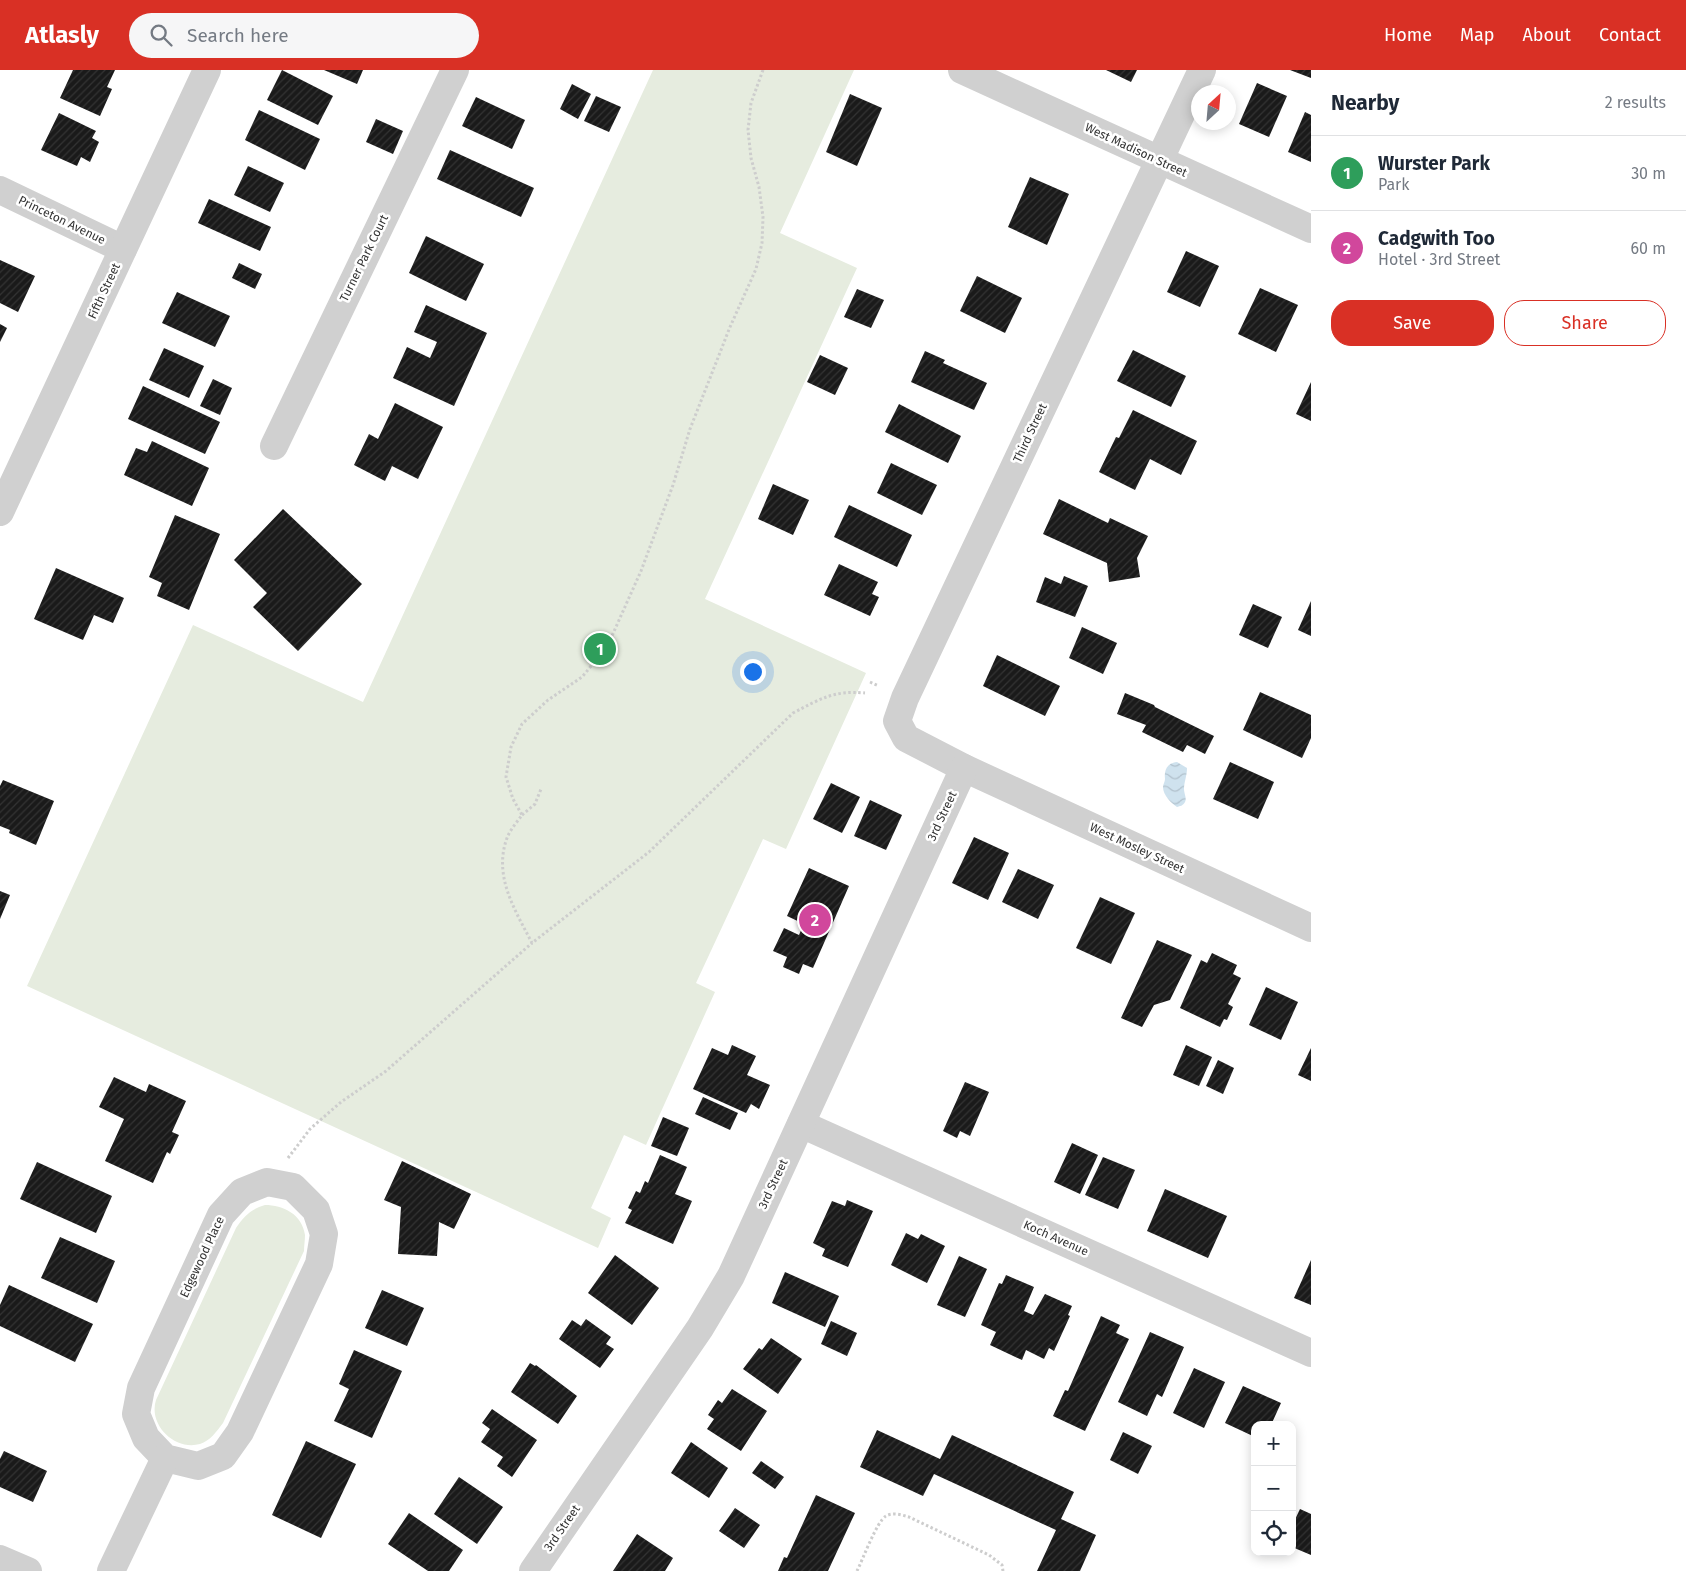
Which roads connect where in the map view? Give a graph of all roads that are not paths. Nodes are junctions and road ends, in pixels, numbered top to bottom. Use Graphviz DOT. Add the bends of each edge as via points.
graph roads {
  1 [pos="208,70"];
  2 [pos="455,70"];
  3 [pos="962,70"];
  4 [pos="1202,70"];
  5 [pos="1159,160"];
  6 [pos="0,190"];
  7 [pos="1311,230"];
  8 [pos="124,250"];
  9 [pos="274,446"];
  10 [pos="0,512"];
  11 [pos="964,768"];
  12 [pos="1308,918"];
  13 [pos="801,1124"];
  14 [pos="1311,1353"];
  15 [pos="165,1458"];
  16 [pos="0,1560"];
  17 [pos="28,1571"];
  18 [pos="111,1571"];
  19 [pos="533,1571"];
  1 -- 8 [label="street, Fifth Street"];
  2 -- 9 [label="street, Turner Park Court"];
  3 -- 5 [label="street, West Madison Street"];
  4 -- 5 [label="street, Third Street"];
  5 -- 7 [label="street, West Madison Street"];
  5 -- 11 [label="street, Third Street" via="897,721 906,738"];
  6 -- 8 [label="street, Princeton Avenue"];
  8 -- 10 [label="street, Fifth Street"];
  11 -- 12 [label="street, West Mosley Street"];
  11 -- 13 [label="street, 3rd Street"];
  13 -- 14 [label="street, Koch Avenue"];
  13 -- 19 [label="street, 3rd Street" via="731,1276 705,1320"];
  15 -- 15 [label="street, Edgewood Place" via="198,1466 223,1456 240,1432 319,1264 324,1234 316,1210 292,1187 267,1182 242,1192 220,1214 141,1388 136,1414 146,1438"];
  15 -- 18 [label="street"];
  16 -- 17 [label="street"];
}
